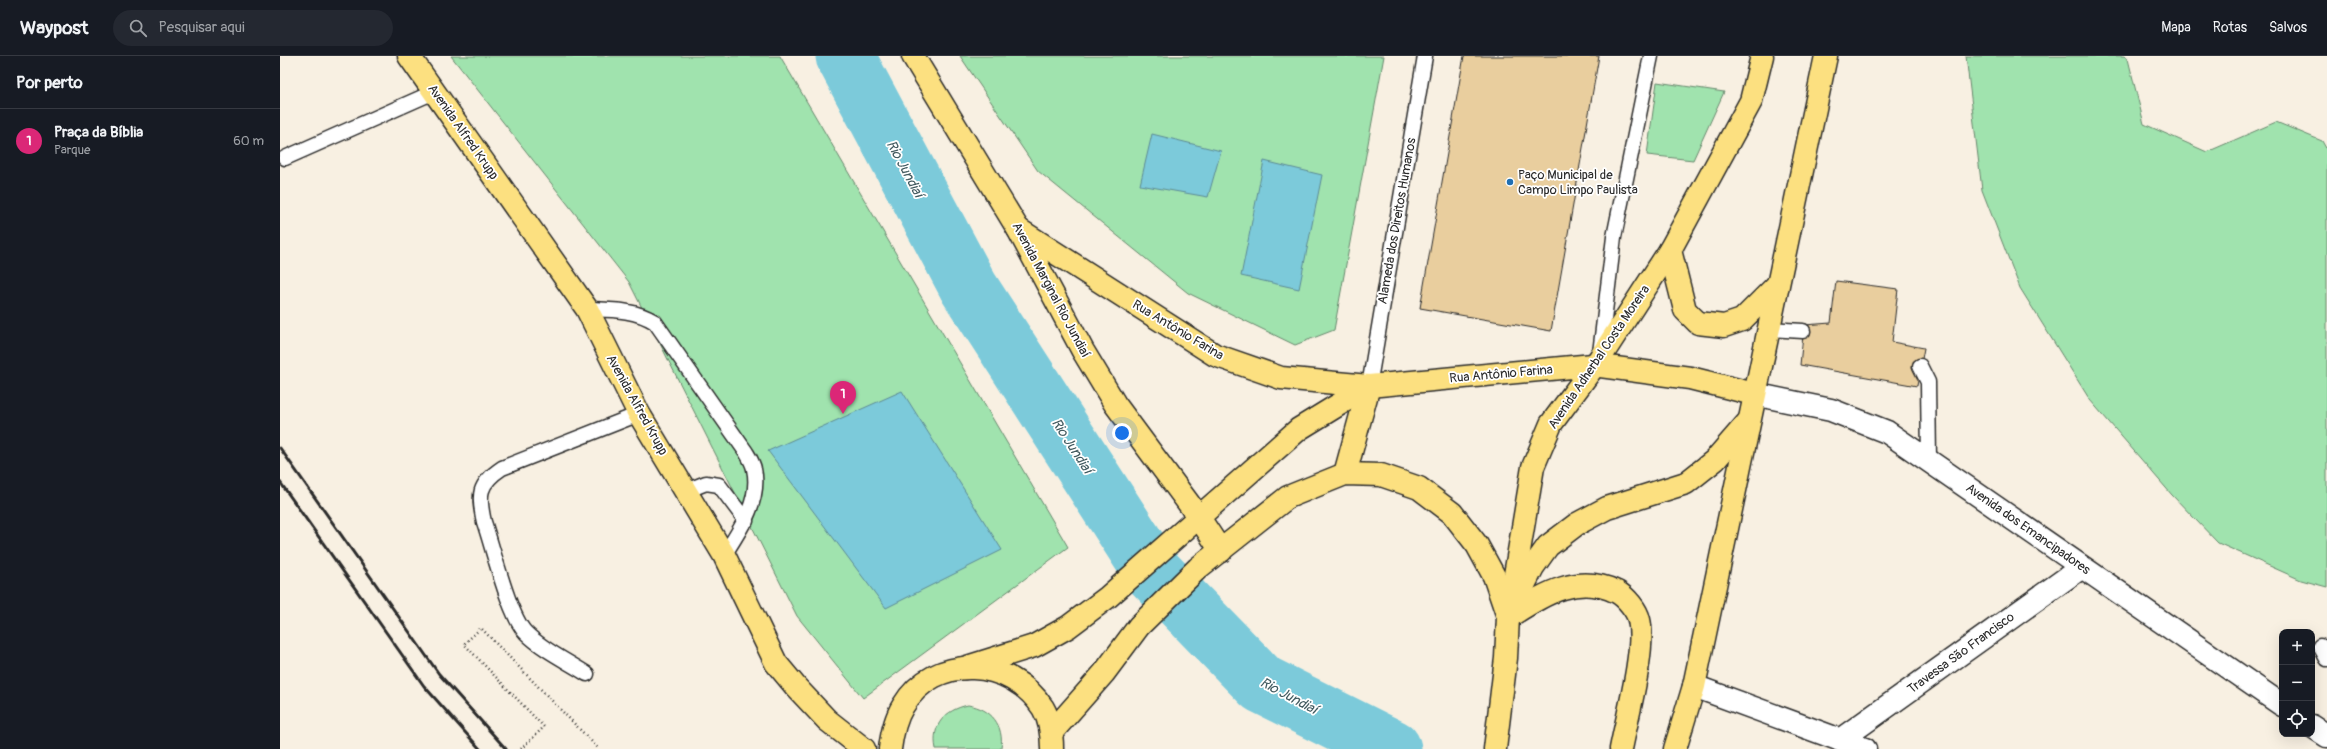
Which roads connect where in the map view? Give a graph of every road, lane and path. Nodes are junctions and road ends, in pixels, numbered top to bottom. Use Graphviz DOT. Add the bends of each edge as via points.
graph roads {
  1 [pos="409,56"];
  2 [pos="913,56"];
  3 [pos="1425,56"];
  4 [pos="1651,56"];
  5 [pos="1762,56"];
  6 [pos="1826,56"];
  7 [pos="434,92"];
  8 [pos="285,158"];
  9 [pos="1018,229"];
  10 [pos="1670,250"];
  11 [pos="1777,285"];
  12 [pos="587,309"];
  13 [pos="1768,329"];
  14 [pos="1803,331"];
  15 [pos="1596,361"];
  16 [pos="1920,366"];
  17 [pos="1369,386"];
  18 [pos="1754,394"];
  19 [pos="639,414"];
  20 [pos="1749,421"];
  21 [pos="1929,461"];
  22 [pos="1345,474"];
  23 [pos="686,491"];
  24 [pos="1194,520"];
  25 [pos="746,521"];
  26 [pos="1221,551"];
  27 [pos="724,555"];
  28 [pos="2082,567"];
  29 [pos="1508,617"];
  30 [pos="2320,646"];
  31 [pos="2327,659"];
  32 [pos="964,668"];
  33 [pos="587,674"];
  34 [pos="1694,686"];
  35 [pos="2279,703"];
  36 [pos="1052,740"];
  37 [pos="1840,740"];
  38 [pos="521,749"];
  39 [pos="598,749"];
  40 [pos="864,749"];
  41 [pos="890,749"];
  42 [pos="1495,749"];
  43 [pos="1621,749"];
  44 [pos="1675,749"];
  45 [pos="1865,749"];
  1 -- 7 [label="main road, Avenida Alfred Krupp"];
  2 -- 9 [label="main road, Avenida Marginal Rio Jundiaí"];
  3 -- 17 [label="lane, Alameda dos Direitos Humanos"];
  4 -- 15 [label="lane" via="1614,237"];
  5 -- 10 [label="main road, Avenida Adherbal Costa Moreira" via="1751,101"];
  6 -- 11 [label="main road"];
  7 -- 8 [label="lane"];
  7 -- 12 [label="main road, Avenida Alfred Krupp"];
  9 -- 17 [label="main road, Rua Antônio Farina" via="1215,355 1281,378"];
  9 -- 24 [label="main road, Avenida Marginal Rio Jundiaí" via="1083,352"];
  10 -- 11 [label="main road" via="1684,310 1698,323 1724,326 1742,320"];
  10 -- 15 [label="main road, Avenida Adherbal Costa Moreira"];
  11 -- 13 [label="main road"];
  12 -- 19 [label="main road, Avenida Alfred Krupp"];
  12 -- 25 [label="lane" via="629,312 643,315 655,322 746,452 754,468 754,492"];
  13 -- 14 [label="lane"];
  13 -- 18 [label="main road"];
  15 -- 17 [label="main road, Rua Antônio Farina"];
  15 -- 18 [label="main road, Rua Antônio Farina" via="1690,378"];
  15 -- 29 [label="main road, Avenida Adherbal Costa Moreira" via="1551,424 1533,467"];
  16 -- 21 [label="lane" via="1928,382"];
  17 -- 22 [label="main road"];
  17 -- 24 [label="main road" via="1299,429"];
  18 -- 20 [label="main road"];
  18 -- 21 [label="street, Avenida dos Emancipadores" via="1831,410 1873,426 1887,432"];
  19 -- 23 [label="main road, Avenida Alfred Krupp"];
  19 -- 33 [label="lane" via="502,468 489,477 481,490 484,522 515,618 526,633 540,644"];
  20 -- 29 [label="main road" via="1715,460 1686,483 1607,508 1577,524 1548,546 1533,567"];
  20 -- 34 [label="main road"];
  21 -- 28 [label="street, Avenida dos Emancipadores"];
  22 -- 26 [label="main road" via="1288,497"];
  22 -- 29 [label="main road" via="1381,476 1419,488 1452,513 1477,545 1494,576"];
  23 -- 25 [label="lane" via="706,483 719,485"];
  23 -- 27 [label="main road, Avenida Alfred Krupp"];
  24 -- 26 [label="main road, Avenida Marginal Rio Jundiaí"];
  24 -- 32 [label="main road" via="1108,597 1068,627 1034,646"];
  25 -- 27 [label="lane"];
  26 -- 36 [label="main road" via="1198,568 1139,626"];
  27 -- 40 [label="main road, Avenida Alfred Krupp" via="776,663 827,720"];
  28 -- 35 [label="street, Avenida dos Emancipadores"];
  28 -- 37 [label="street, Travessa São Francisco"];
  29 -- 42 [label="main road, Avenida Adherbal Costa Moreira" via="1506,658"];
  29 -- 43 [label="main road" via="1554,590 1575,584 1603,585 1624,596 1639,619 1640,647"];
  30 -- 31 [label="lane"];
  32 -- 36 [label="main road" via="988,669 1010,676 1029,691 1044,709"];
  32 -- 41 [label="main road" via="940,673 919,686 901,710 893,727"];
  34 -- 37 [label="street"];
  34 -- 44 [label="main road"];
  37 -- 45 [label="street"];
  38 -- 39 [label="path" via="544,727 464,644 481,628"];
}
